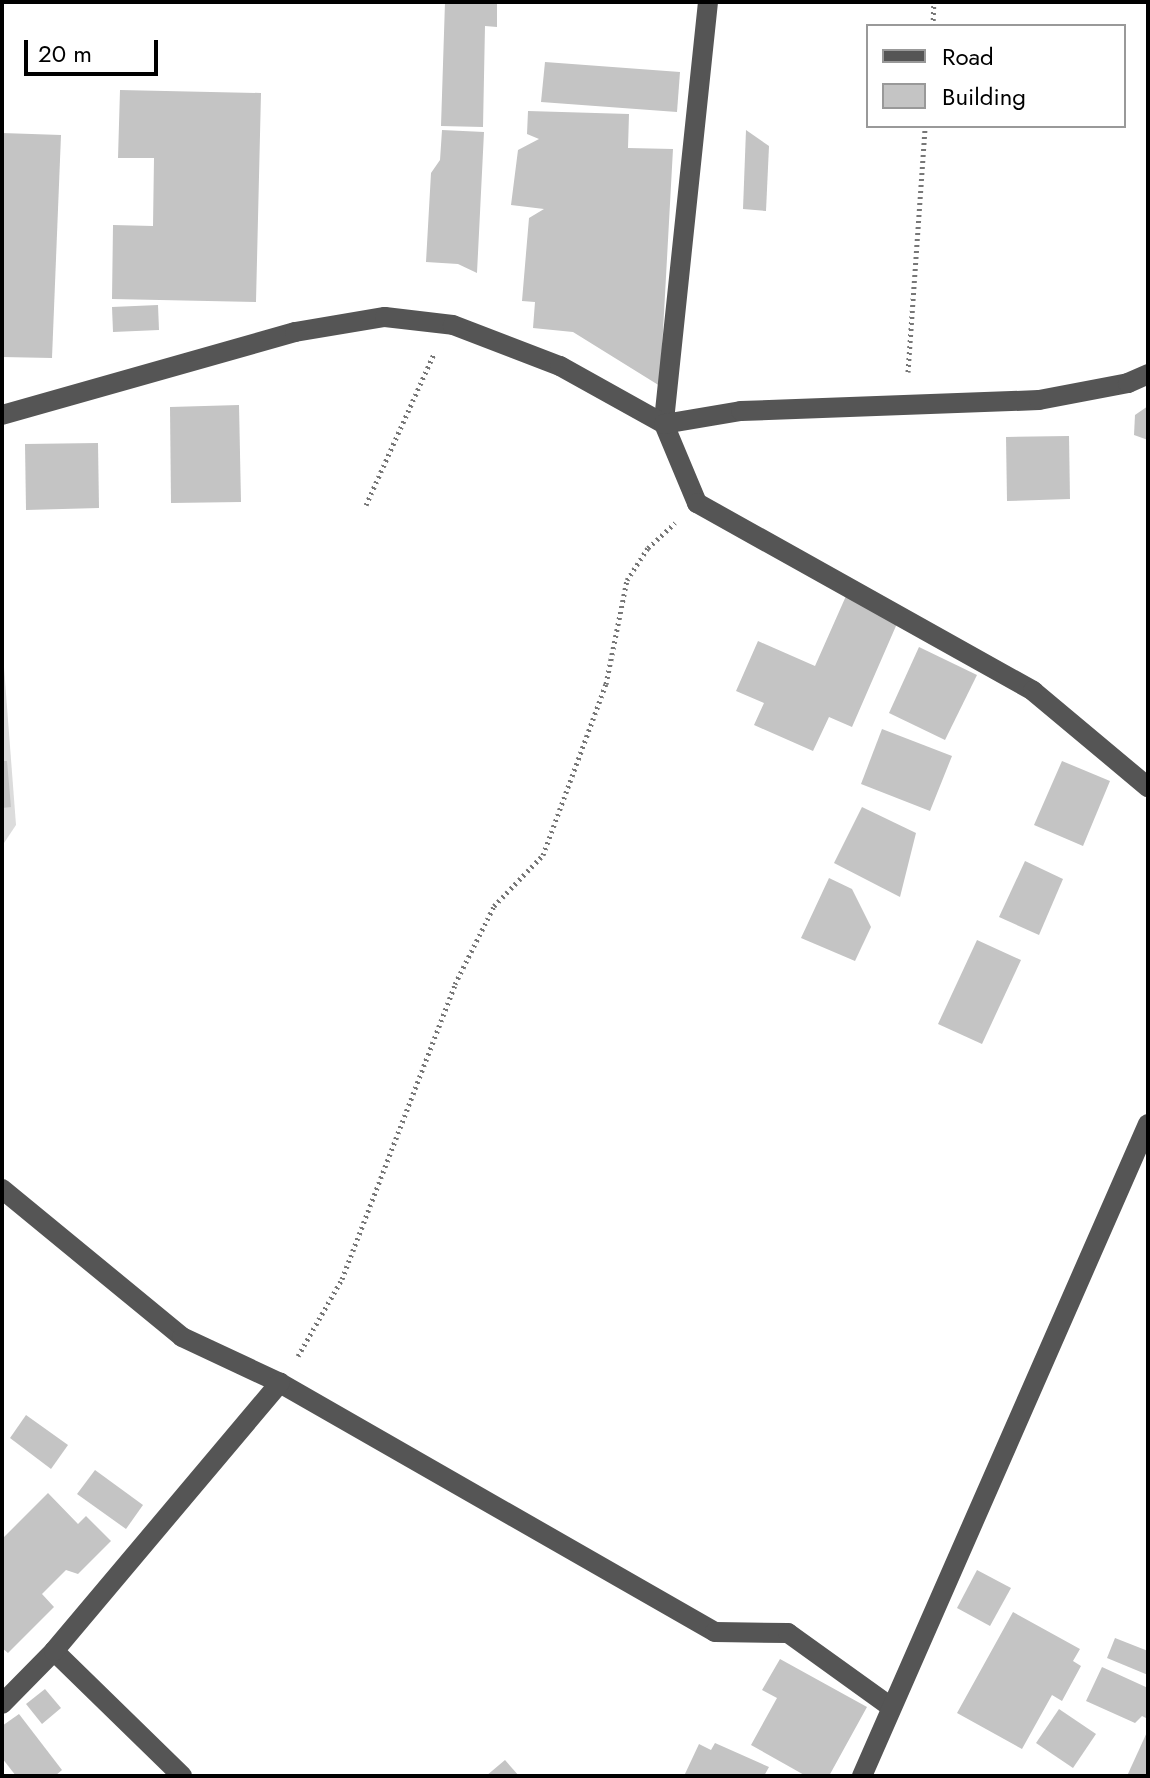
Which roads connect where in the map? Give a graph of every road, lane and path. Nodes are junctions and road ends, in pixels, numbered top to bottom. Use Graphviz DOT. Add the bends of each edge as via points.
graph roads {
  1 [pos="708,2"];
  2 [pos="934,2"];
  3 [pos="933,24"];
  4 [pos="925,128"];
  5 [pos="448,324"];
  6 [pos="1148,374"];
  7 [pos="905,405"];
  8 [pos="2,415"];
  9 [pos="664,424"];
  10 [pos="697,503"];
  11 [pos="366,505"];
  12 [pos="1148,787"];
  13 [pos="1148,1124"];
  14 [pos="2,1189"];
  15 [pos="280,1383"];
  16 [pos="54,1651"];
  17 [pos="2,1704"];
  18 [pos="891,1707"];
  19 [pos="182,1776"];
  20 [pos="862,1776"];
  1 -- 9 [label="street"];
  2 -- 3 [label="path"];
  4 -- 7 [label="path"];
  5 -- 8 [label="street" via="385,317 295,332"];
  5 -- 9 [label="street" via="560,366"];
  5 -- 11 [label="path"];
  6 -- 7 [label="street" via="1128,383 1039,400"];
  7 -- 9 [label="street" via="741,411"];
  9 -- 10 [label="street"];
  10 -- 12 [label="street" via="1033,691"];
  10 -- 15 [label="path" via="648,548 627,580 606,684 543,855 494,906 455,984 342,1279"];
  13 -- 18 [label="street"];
  14 -- 15 [label="street" via="182,1337"];
  15 -- 16 [label="street"];
  15 -- 18 [label="street" via="715,1632 788,1633"];
  16 -- 17 [label="street"];
  16 -- 19 [label="street"];
  18 -- 20 [label="street"];
}
